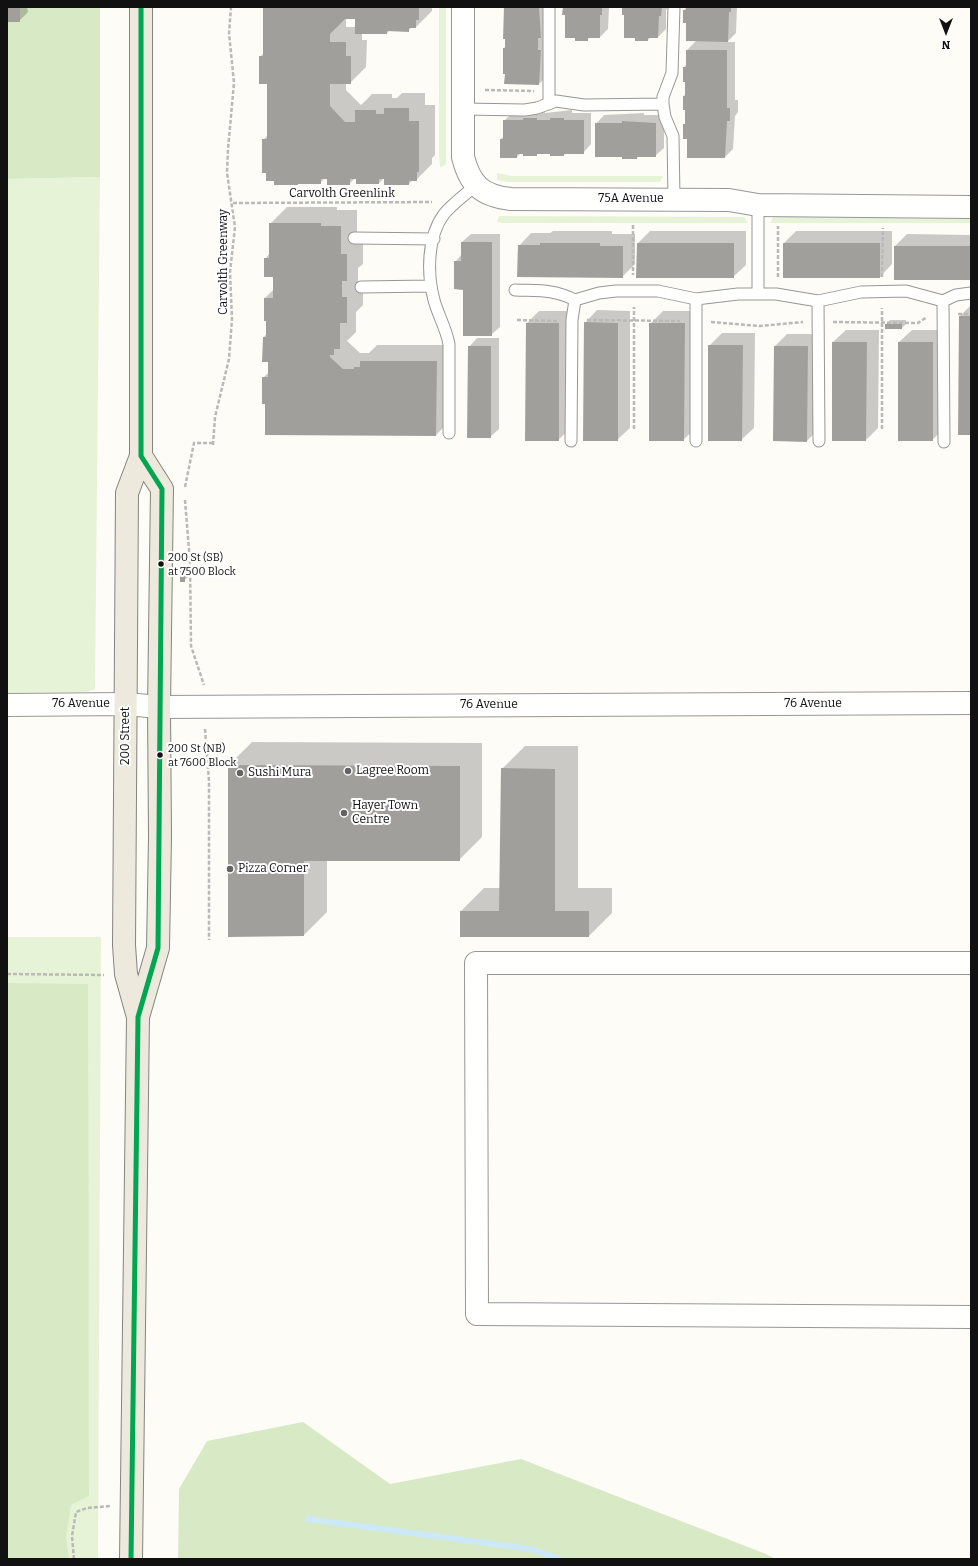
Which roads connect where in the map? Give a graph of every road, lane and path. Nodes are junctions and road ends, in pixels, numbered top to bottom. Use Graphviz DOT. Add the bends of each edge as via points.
graph roads {
  1 [pos="141,7"];
  2 [pos="231,7"];
  3 [pos="463,7"];
  4 [pos="549,7"];
  5 [pos="674,7"];
  6 [pos="482,90"];
  7 [pos="539,91"];
  8 [pos="549,104"];
  9 [pos="663,104"];
  10 [pos="462,109"];
  11 [pos="476,185"];
  12 [pos="674,199"];
  13 [pos="436,200"];
  14 [pos="233,203"];
  15 [pos="758,205"];
  16 [pos="971,207"];
  17 [pos="883,225"];
  18 [pos="633,226"];
  19 [pos="778,226"];
  20 [pos="354,238"];
  21 [pos="434,239"];
  22 [pos="778,277"];
  23 [pos="634,281"];
  24 [pos="882,282"];
  25 [pos="430,286"];
  26 [pos="361,287"];
  27 [pos="515,290"];
  28 [pos="758,293"];
  29 [pos="971,293"];
  30 [pos="696,299"];
  31 [pos="575,300"];
  32 [pos="818,300"];
  33 [pos="944,300"];
  34 [pos="634,301"];
  35 [pos="882,301"];
  36 [pos="931,314"];
  37 [pos="955,314"];
  38 [pos="971,314"];
  39 [pos="517,320"];
  40 [pos="583,320"];
  41 [pos="561,321"];
  42 [pos="634,321"];
  43 [pos="685,322"];
  44 [pos="708,322"];
  45 [pos="808,322"];
  46 [pos="831,322"];
  47 [pos="882,323"];
  48 [pos="634,429"];
  49 [pos="882,429"];
  50 [pos="449,432"];
  51 [pos="571,441"];
  52 [pos="696,441"];
  53 [pos="819,441"];
  54 [pos="944,442"];
  55 [pos="141,456"];
  56 [pos="185,492"];
  57 [pos="185,499"];
  58 [pos="204,685"];
  59 [pos="971,703"];
  60 [pos="126,704"];
  61 [pos="7,705"];
  62 [pos="159,707"];
  63 [pos="205,729"];
  64 [pos="209,940"];
  65 [pos="971,963"];
  66 [pos="7,974"];
  67 [pos="126,974"];
  68 [pos="138,1018"];
  69 [pos="971,1317"];
  70 [pos="131,1505"];
  71 [pos="74,1559"];
  72 [pos="131,1559"];
  1 -- 55 [label="main road, 200 Street"];
  2 -- 14 [label="path, Carvolth Greenway" via="229,33 234,83 228,173"];
  3 -- 10 [label="street"];
  4 -- 8 [label="lane"];
  5 -- 9 [label="lane" via="672,73"];
  6 -- 7 [label="path"];
  8 -- 9 [label="lane"];
  8 -- 10 [label="lane" via="525,110"];
  9 -- 12 [label="lane" via="673,136"];
  10 -- 11 [label="street" via="464,157 470,177"];
  11 -- 12 [label="street, 75A Avenue" via="490,195 511,199"];
  11 -- 21 [label="lane" via="444,214"];
  12 -- 15 [label="street, 75A Avenue" via="729,200"];
  13 -- 14 [label="path, Carvolth Greenlink" via="430,203"];
  14 -- 56 [label="path, Carvolth Greenway" via="235,226 230,272 231,344 215,417 213,444 194,443 186,474"];
  15 -- 16 [label="street, 75A Avenue"];
  15 -- 28 [label="lane"];
  17 -- 24 [label="path"];
  18 -- 23 [label="path"];
  19 -- 22 [label="path"];
  20 -- 21 [label="lane"];
  21 -- 25 [label="lane"];
  25 -- 26 [label="lane"];
  25 -- 50 [label="lane" via="449,344"];
  27 -- 31 [label="lane" via="550,291"];
  28 -- 30 [label="lane"];
  28 -- 32 [label="lane"];
  29 -- 33 [label="lane"];
  30 -- 31 [label="lane" via="658,292 616,291 599,292"];
  30 -- 52 [label="lane"];
  31 -- 51 [label="lane" via="572,320"];
  32 -- 33 [label="lane" via="861,292 906,291"];
  32 -- 53 [label="lane"];
  33 -- 54 [label="lane"];
  34 -- 42 [label="path"];
  35 -- 47 [label="path"];
  36 -- 47 [label="path" via="918,323"];
  37 -- 38 [label="path"];
  39 -- 41 [label="path"];
  40 -- 42 [label="path"];
  42 -- 43 [label="path"];
  42 -- 48 [label="path"];
  44 -- 45 [label="path" via="760,326"];
  46 -- 47 [label="path"];
  47 -- 49 [label="path"];
  55 -- 60 [label="main road, 200 Street" via="127,493"];
  55 -- 62 [label="main road, 200 Street" via="162,489"];
  57 -- 58 [label="path" via="190,562 191,646"];
  59 -- 62 [label="street, 76 Avenue"];
  60 -- 61 [label="street, 76 Avenue"];
  60 -- 62 [label="street, 76 Avenue"];
  60 -- 67 [label="main road, 200 Street"];
  62 -- 68 [label="main road, 200 Street" via="158,948"];
  63 -- 64 [label="path" via="209,781"];
  65 -- 69 [label="street" via="476,963 477,1314"];
  66 -- 67 [label="path"];
  67 -- 68 [label="main road, 200 Street"];
  68 -- 70 [label="main road, 200 Street"];
  70 -- 71 [label="path" via="87,1508 76,1512 72,1536"];
  70 -- 72 [label="main road, 200 Street"];
}
